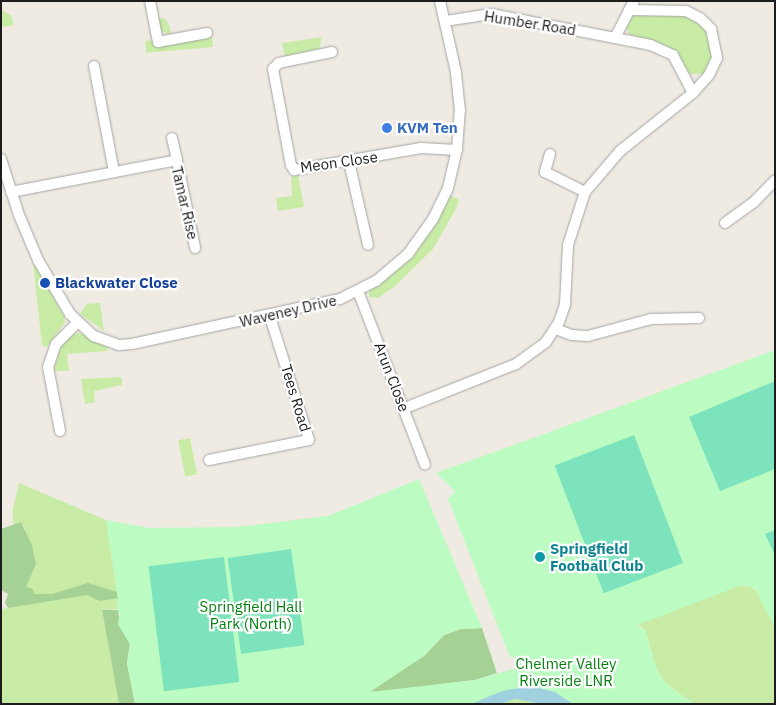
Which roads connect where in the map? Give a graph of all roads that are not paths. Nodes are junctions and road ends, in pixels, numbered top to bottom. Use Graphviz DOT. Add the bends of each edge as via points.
graph roads {
  1 [pos="150,1"];
  2 [pos="440,1"];
  3 [pos="632,6"];
  4 [pos="445,21"];
  5 [pos="207,33"];
  6 [pos="616,38"];
  7 [pos="332,52"];
  8 [pos="94,66"];
  9 [pos="692,93"];
  10 [pos="172,138"];
  11 [pos="457,150"];
  12 [pos="550,154"];
  13 [pos="1,159"];
  14 [pos="177,160"];
  15 [pos="350,162"];
  16 [pos="114,172"];
  17 [pos="775,180"];
  18 [pos="11,192"];
  19 [pos="585,192"];
  20 [pos="725,223"];
  21 [pos="368,245"];
  22 [pos="196,248"];
  23 [pos="358,291"];
  24 [pos="270,316"];
  25 [pos="699,318"];
  26 [pos="77,323"];
  27 [pos="556,329"];
  28 [pos="405,408"];
  29 [pos="60,431"];
  30 [pos="209,460"];
  31 [pos="425,465"];
  1 -- 5 [label="street" via="158,42"];
  2 -- 4 [label="street, Waveney Drive"];
  3 -- 6 [label="street"];
  3 -- 9 [label="street" via="686,11 711,29 717,58 709,75"];
  4 -- 6 [label="street, Humber Road" via="490,14"];
  4 -- 11 [label="street, Waveney Drive" via="458,91"];
  6 -- 9 [label="street, Humber Road" via="668,51 680,65"];
  7 -- 15 [label="street, Meon Close" via="279,63 273,69 274,81 294,170"];
  8 -- 16 [label="street"];
  9 -- 19 [label="street" via="620,151"];
  10 -- 14 [label="street"];
  11 -- 15 [label="street, Meon Close" via="421,148"];
  11 -- 23 [label="street, Waveney Drive" via="448,188 420,240 392,269"];
  12 -- 19 [label="street" via="545,172"];
  13 -- 18 [label="street, Waveney Drive"];
  14 -- 16 [label="street, Tamar Rise"];
  14 -- 22 [label="street, Tamar Rise"];
  15 -- 21 [label="street"];
  16 -- 18 [label="street, Tamar Rise"];
  17 -- 20 [label="street"];
  18 -- 26 [label="street, Waveney Drive" via="38,260"];
  19 -- 27 [label="street" via="570,230 565,305"];
  23 -- 24 [label="street, Waveney Drive" via="321,305"];
  23 -- 28 [label="street, Arun Close"];
  24 -- 26 [label="street, Waveney Drive" via="119,345 94,336"];
  24 -- 30 [label="street, Tees Road" via="309,440"];
  25 -- 27 [label="street" via="651,318 588,336 572,336"];
  26 -- 29 [label="street" via="56,344 48,367"];
  27 -- 28 [label="street" via="537,350 516,364"];
  28 -- 31 [label="street, Arun Close"];
}
